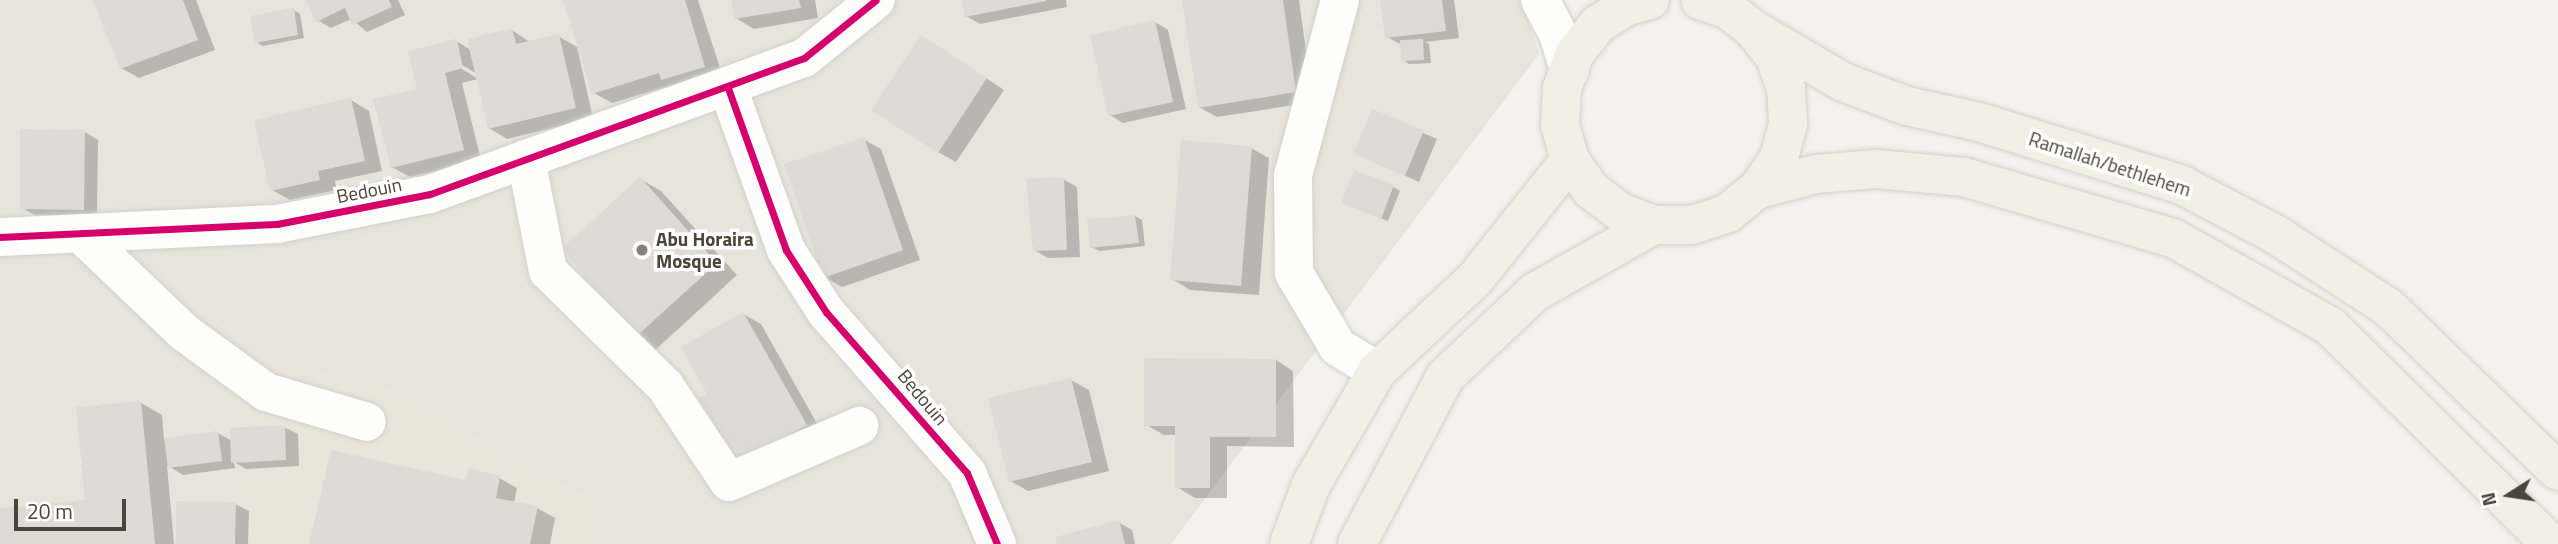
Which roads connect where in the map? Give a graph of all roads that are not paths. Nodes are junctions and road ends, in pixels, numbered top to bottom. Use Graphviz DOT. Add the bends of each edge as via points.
graph roads {
  1 [pos="876,0"];
  2 [pos="1339,0"];
  3 [pos="1540,0"];
  4 [pos="1650,0"];
  5 [pos="1700,0"];
  6 [pos="1754,30"];
  7 [pos="1569,71"];
  8 [pos="728,88"];
  9 [pos="526,159"];
  10 [pos="1570,160"];
  11 [pos="1758,189"];
  12 [pos="1654,225"];
  13 [pos="82,235"];
  14 [pos="0,237"];
  15 [pos="1377,371"];
  16 [pos="367,422"];
  17 [pos="859,426"];
  18 [pos="2558,471"];
  19 [pos="997,544"];
  20 [pos="1289,544"];
  21 [pos="1357,544"];
  22 [pos="2551,544"];
  1 -- 8 [label="street, Bedouin" via="804,58"];
  2 -- 15 [label="street" via="1293,176 1294,273 1338,347"];
  3 -- 7 [label="street" via="1558,34"];
  4 -- 7 [label="main road" via="1627,6 1598,24 1575,53"];
  5 -- 6 [label="main road" via="1727,9"];
  6 -- 11 [label="main road" via="1775,57 1786,89 1788,124 1779,158"];
  6 -- 18 [label="main road, Ramallah/bethlehem" via="1843,82 1907,106 1979,122 2182,185 2275,233 2388,307"];
  7 -- 10 [label="main road" via="1562,88 1560,125"];
  8 -- 9 [label="street, Bedouin"];
  8 -- 19 [label="street, Bedouin" via="786,250 826,312 967,474"];
  9 -- 13 [label="street, Bedouin" via="430,194 277,224"];
  9 -- 17 [label="street" via="548,271 665,386 729,482"];
  10 -- 12 [label="main road" via="1591,190 1620,212"];
  10 -- 15 [label="main road" via="1475,279"];
  11 -- 12 [label="main road" via="1728,213 1692,225"];
  11 -- 22 [label="main road" via="1816,174 1876,169 1964,177 2173,238 2330,326"];
  12 -- 21 [label="main road" via="1535,292 1445,377"];
  13 -- 14 [label="street, Bedouin"];
  13 -- 16 [label="street" via="185,333 266,392"];
  15 -- 20 [label="main road" via="1311,485"];
}
